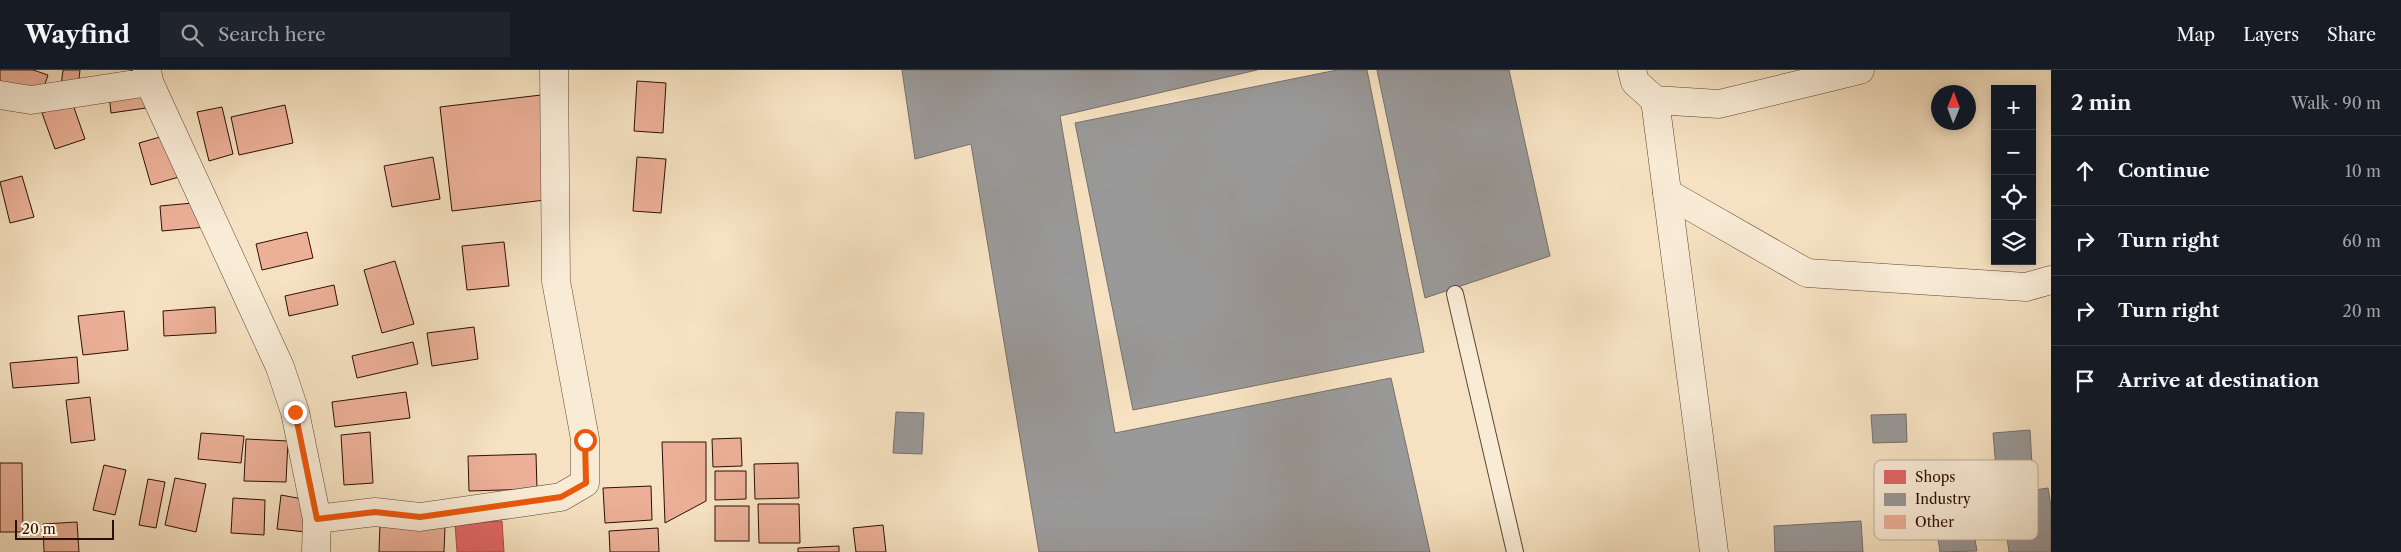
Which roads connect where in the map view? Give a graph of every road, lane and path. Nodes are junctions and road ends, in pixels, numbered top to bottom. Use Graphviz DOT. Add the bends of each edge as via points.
graph roads {
  1 [pos="554,70"];
  2 [pos="1632,70"];
  3 [pos="1860,70"];
  4 [pos="148,76"];
  5 [pos="0,95"];
  6 [pos="1655,100"];
  7 [pos="1667,193"];
  8 [pos="2051,280"];
  9 [pos="1455,294"];
  10 [pos="317,519"];
  11 [pos="316,552"];
  12 [pos="1515,552"];
  13 [pos="1714,552"];
  1 -- 10 [label="street" via="556,281 585,440 586,483 561,497 420,517 375,512"];
  2 -- 6 [label="street" via="1635,82"];
  3 -- 6 [label="street" via="1719,104"];
  4 -- 5 [label="street" via="31,100"];
  4 -- 10 [label="street" via="280,367 295,412"];
  6 -- 7 [label="street"];
  7 -- 8 [label="street" via="1807,273 2026,287"];
  7 -- 13 [label="street"];
  9 -- 12 [label="lane"];
  10 -- 11 [label="street"];
}
